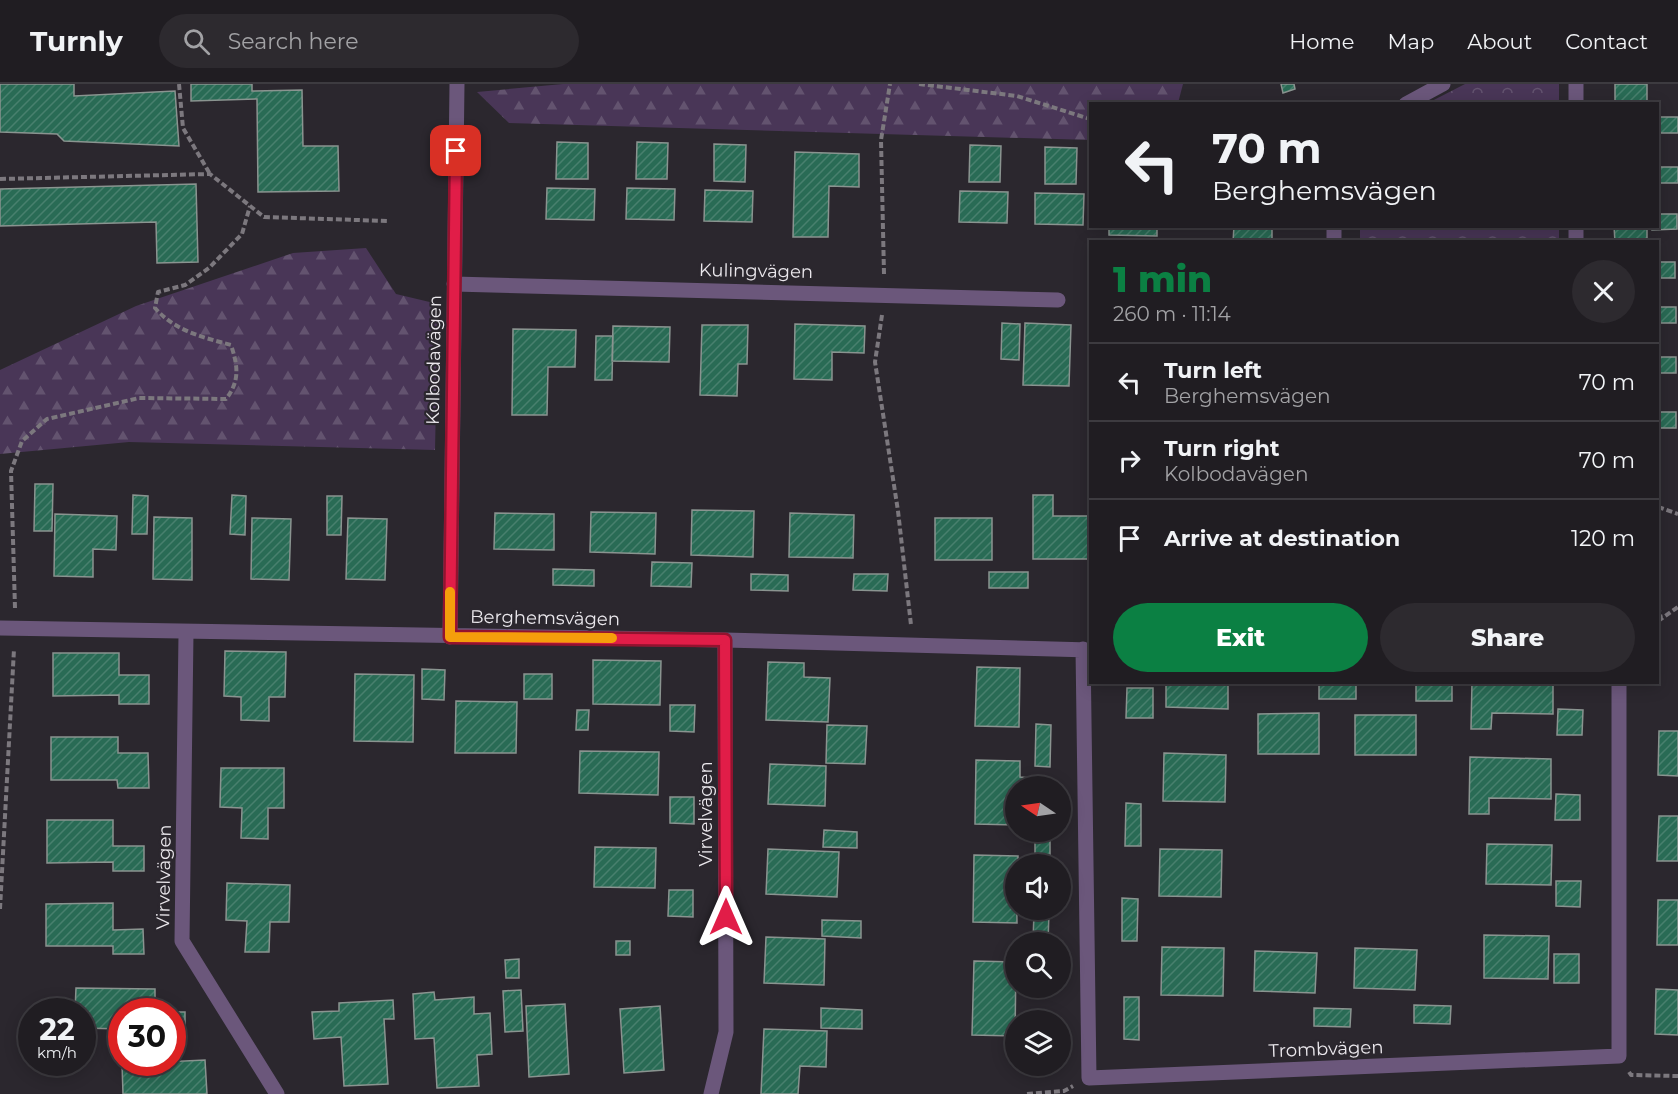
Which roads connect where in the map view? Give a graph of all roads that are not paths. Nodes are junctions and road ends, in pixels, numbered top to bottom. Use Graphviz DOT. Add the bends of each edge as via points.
graph roads {
  1 [pos="457,84"];
  2 [pos="1443,84"];
  3 [pos="1576,84"];
  4 [pos="1410,102"];
  5 [pos="1576,102"];
  6 [pos="454,284"];
  7 [pos="1058,300"];
  8 [pos="7,628"];
  9 [pos="186,633"];
  10 [pos="450,637"];
  11 [pos="725,640"];
  12 [pos="1087,650"];
  13 [pos="1619,684"];
  14 [pos="277,1094"];
  15 [pos="711,1094"];
  1 -- 6 [label="street, Kolbodavägen"];
  2 -- 4 [label="street"];
  3 -- 5 [label="street"];
  6 -- 7 [label="street, Kulingvägen"];
  6 -- 10 [label="street, Kolbodavägen"];
  8 -- 9 [label="street, Berghemsvägen"];
  9 -- 10 [label="street, Berghemsvägen"];
  9 -- 14 [label="street, Virvelvägen" via="182,941"];
  10 -- 11 [label="street, Berghemsvägen"];
  11 -- 12 [label="street, Berghemsvägen"];
  11 -- 15 [label="street, Virvelvägen" via="726,1032"];
  12 -- 13 [label="street, Trombvägen" via="1089,1078 1620,1056"];
}
